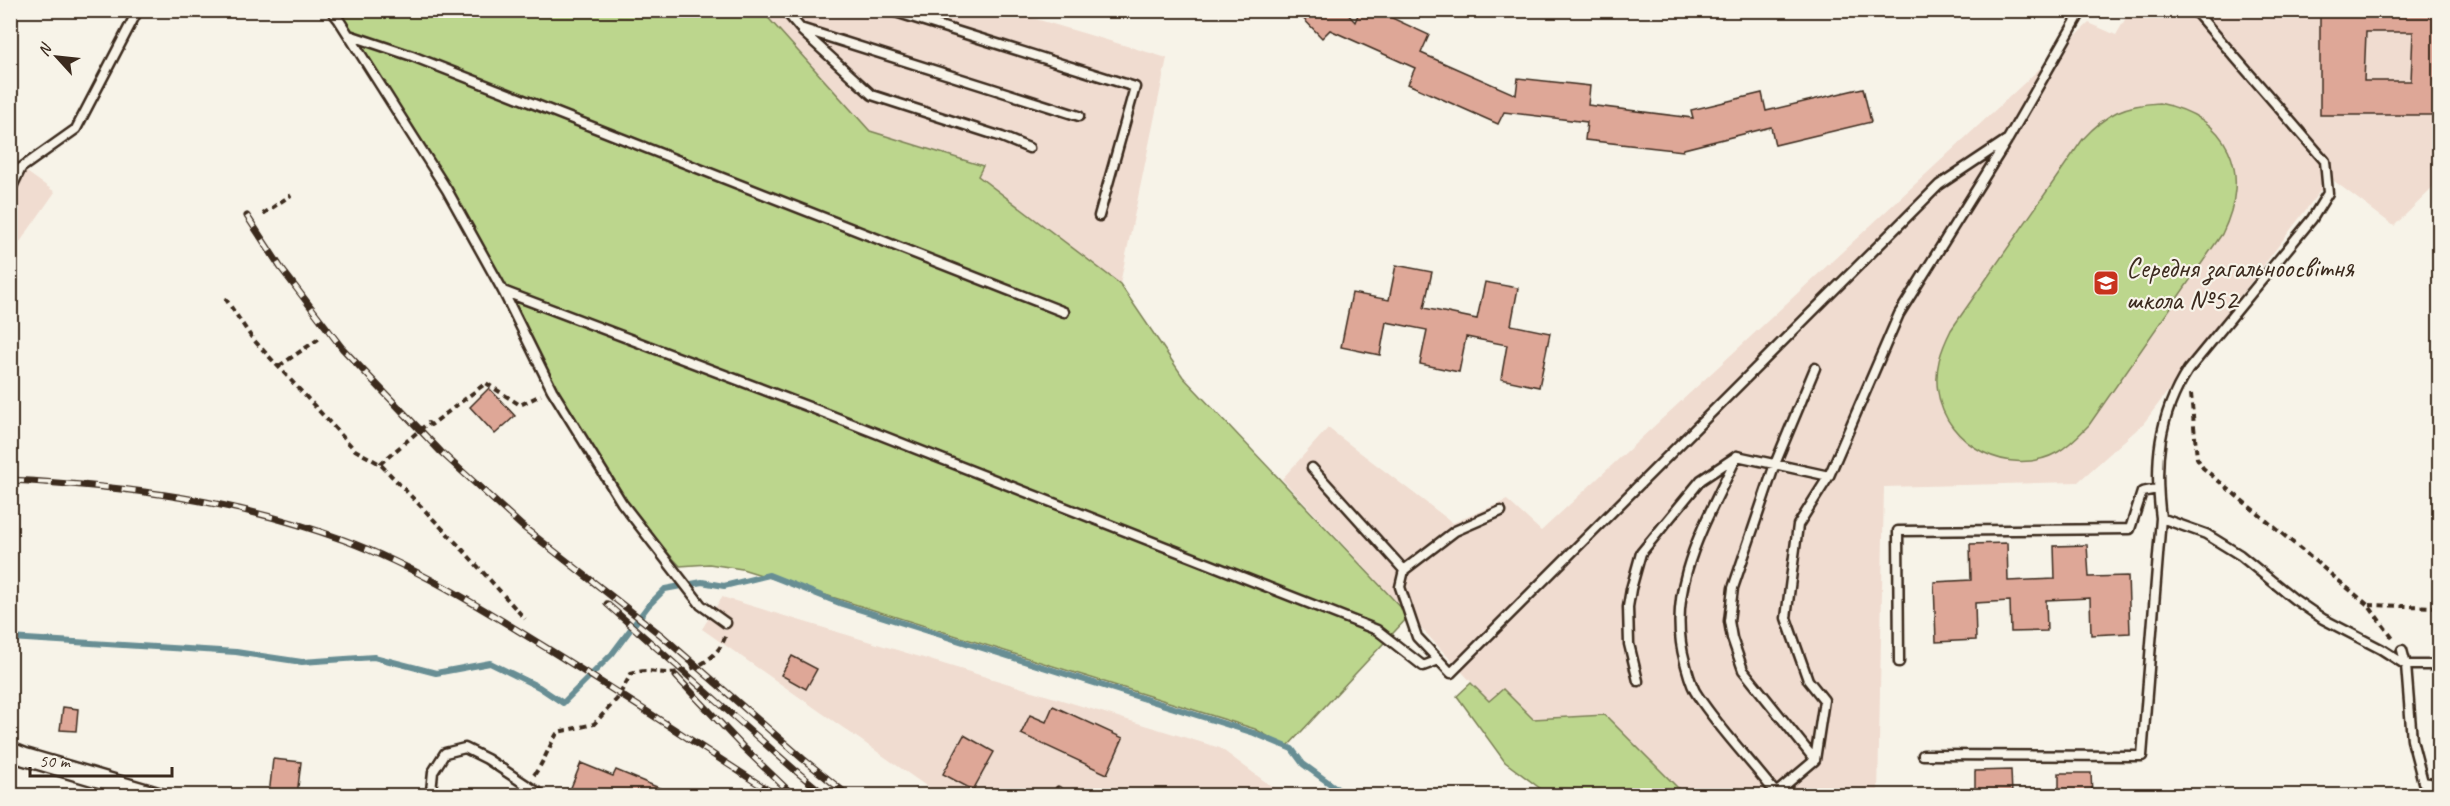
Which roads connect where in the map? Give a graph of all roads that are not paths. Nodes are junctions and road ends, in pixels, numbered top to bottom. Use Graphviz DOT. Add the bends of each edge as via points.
graph roads {
  1 [pos="138,10"];
  2 [pos="331,10"];
  3 [pos="785,10"];
  4 [pos="889,10"];
  5 [pos="2082,10"];
  6 [pos="2194,10"];
  7 [pos="800,28"];
  8 [pos="349,35"];
  9 [pos="1079,116"];
  10 [pos="2008,139"];
  11 [pos="1029,148"];
  12 [pos="10,191"];
  13 [pos="1099,216"];
  14 [pos="503,291"];
  15 [pos="1064,312"];
  16 [pos="1815,368"];
  17 [pos="1737,456"];
  18 [pos="1775,464"];
  19 [pos="1312,468"];
  20 [pos="1829,476"];
  21 [pos="2157,489"];
  22 [pos="1501,512"];
  23 [pos="2161,518"];
  24 [pos="1404,570"];
  25 [pos="726,623"];
  26 [pos="2402,650"];
  27 [pos="1439,660"];
  28 [pos="1899,662"];
  29 [pos="2439,664"];
  30 [pos="2406,665"];
  31 [pos="1638,681"];
  32 [pos="10,751"];
  33 [pos="1923,755"];
  34 [pos="1815,760"];
  35 [pos="98,778"];
  36 [pos="2439,785"];
  37 [pos="1777,794"];
  38 [pos="98,795"];
  39 [pos="158,795"];
  40 [pos="434,795"];
  41 [pos="543,795"];
  1 -- 12 [label="lane" via="76,129 21,168"];
  2 -- 8 [label="lane"];
  3 -- 7 [label="lane"];
  4 -- 13 [label="lane" via="1135,87"];
  5 -- 10 [label="lane"];
  6 -- 21 [label="lane" via="2325,161 2328,193 2312,219 2175,390 2165,414"];
  7 -- 9 [label="lane"];
  7 -- 11 [label="lane" via="872,94"];
  8 -- 14 [label="lane" via="447,189"];
  8 -- 15 [label="lane" via="412,56"];
  10 -- 20 [label="lane" via="1899,314"];
  10 -- 27 [label="lane" via="1939,185 1451,673"];
  14 -- 25 [label="lane" via="552,390 622,503 701,605"];
  14 -- 27 [label="lane" via="1377,630 1423,666"];
  16 -- 18 [label="lane"];
  17 -- 18 [label="lane"];
  17 -- 31 [label="lane" via="1701,480 1641,554 1628,616 1629,644"];
  17 -- 37 [label="lane" via="1688,560 1680,598 1680,637 1696,695"];
  18 -- 20 [label="lane"];
  18 -- 34 [label="lane" via="1733,588 1732,638 1753,685"];
  19 -- 24 [label="lane"];
  20 -- 34 [label="lane" via="1798,525 1786,618 1808,680 1824,700"];
  21 -- 23 [label="lane"];
  21 -- 28 [label="lane" via="2142,492 2130,529 1898,531"];
  22 -- 24 [label="lane" via="1455,531"];
  23 -- 30 [label="lane" via="2206,534 2323,619"];
  23 -- 33 [label="lane" via="2142,756"];
  24 -- 27 [label="lane" via="1400,588 1418,637"];
  26 -- 30 [label="lane"];
  29 -- 30 [label="lane"];
  30 -- 36 [label="lane" via="2412,740 2422,782"];
  32 -- 35 [label="street"];
  34 -- 37 [label="lane"];
  35 -- 38 [label="street"];
  35 -- 39 [label="street"];
  40 -- 41 [label="lane" via="433,772 445,753 465,748"];
}
